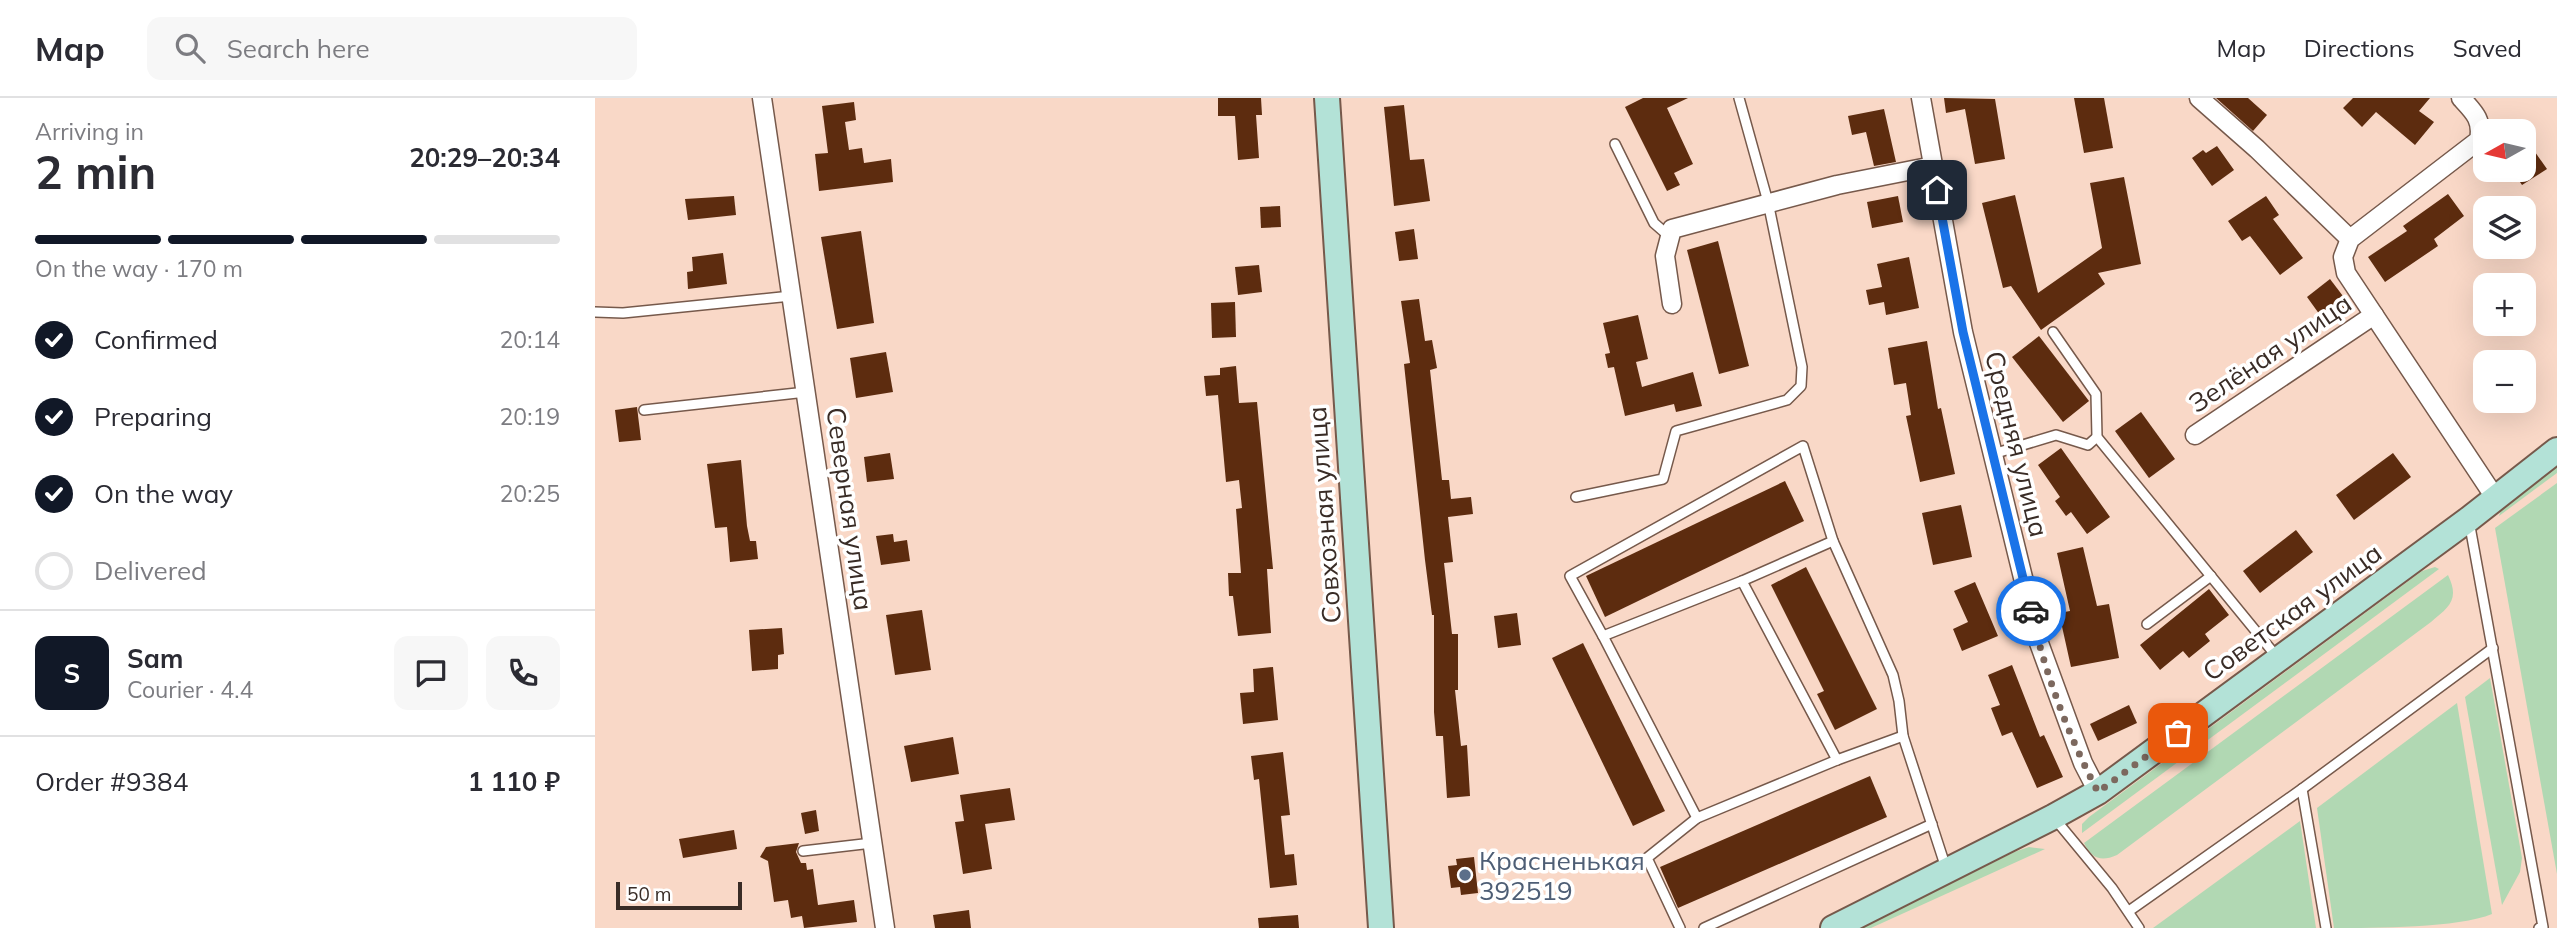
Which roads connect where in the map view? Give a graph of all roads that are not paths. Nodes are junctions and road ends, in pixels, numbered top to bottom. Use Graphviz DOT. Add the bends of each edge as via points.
graph roads {
  1 [pos="762,98"];
  2 [pos="1327,98"];
  3 [pos="1739,98"];
  4 [pos="1921,98"];
  5 [pos="2199,98"];
  6 [pos="2461,98"];
  7 [pos="1615,144"];
  8 [pos="1933,166"];
  9 [pos="1768,202"];
  10 [pos="1670,237"];
  11 [pos="2350,239"];
  12 [pos="791,296"];
  13 [pos="1671,304"];
  14 [pos="595,313"];
  15 [pos="2374,315"];
  16 [pos="2053,332"];
  17 [pos="806,392"];
  18 [pos="644,411"];
  19 [pos="2195,435"];
  20 [pos="2097,437"];
  21 [pos="2557,450"];
  22 [pos="1993,454"];
  23 [pos="1576,497"];
  24 [pos="2496,499"];
  25 [pos="2469,519"];
  26 [pos="1833,541"];
  27 [pos="2211,576"];
  28 [pos="1742,581"];
  29 [pos="2147,624"];
  30 [pos="1603,636"];
  31 [pos="2493,648"];
  32 [pos="2279,659"];
  33 [pos="1903,736"];
  34 [pos="1837,760"];
  35 [pos="2302,789"];
  36 [pos="2098,792"];
  37 [pos="2053,817"];
  38 [pos="1697,818"];
  39 [pos="1932,824"];
  40 [pos="873,843"];
  41 [pos="803,851"];
  42 [pos="1947,870"];
  43 [pos="2129,911"];
  44 [pos="885,928"];
  45 [pos="1381,928"];
  46 [pos="1680,928"];
  47 [pos="1704,928"];
  48 [pos="1833,928"];
  49 [pos="2139,928"];
  50 [pos="2326,928"];
  51 [pos="2542,928"];
  1 -- 12 [label="street, Северная улица"];
  2 -- 45 [label="main road, Совхозная улица"];
  3 -- 9 [label="lane"];
  4 -- 8 [label="street, Средняя улица"];
  5 -- 11 [label="street"];
  6 -- 11 [label="street" via="2478,117 2479,140"];
  7 -- 10 [label="lane" via="1654,223"];
  8 -- 9 [label="street"];
  8 -- 22 [label="street, Средняя улица" via="1963,332"];
  9 -- 10 [label="street" via="1672,229"];
  9 -- 23 [label="lane" via="1802,368 1801,386 1787,400 1676,431 1663,479"];
  10 -- 13 [label="street" via="1665,256"];
  11 -- 15 [label="street" via="2343,257 2346,273"];
  12 -- 14 [label="lane"];
  12 -- 17 [label="street, Северная улица"];
  15 -- 19 [label="street, Зелёная улица"];
  15 -- 24 [label="street"];
  16 -- 20 [label="lane" via="2096,394"];
  17 -- 18 [label="lane"];
  17 -- 40 [label="street, Северная улица"];
  20 -- 22 [label="lane" via="2088,445 2056,435"];
  20 -- 27 [label="lane"];
  21 -- 24 [label="main road, Советская улица"];
  22 -- 36 [label="street, Средняя улица" via="2039,643"];
  24 -- 25 [label="main road, Советская улица"];
  25 -- 31 [label="lane"];
  25 -- 32 [label="main road, Советская улица"];
  26 -- 28 [label="lane"];
  26 -- 30 [label="lane" via="1803,446 1570,576"];
  26 -- 33 [label="lane" via="1893,675"];
  27 -- 29 [label="lane"];
  27 -- 32 [label="lane"];
  28 -- 30 [label="lane"];
  28 -- 34 [label="lane"];
  30 -- 38 [label="lane"];
  31 -- 35 [label="lane"];
  31 -- 51 [label="lane"];
  32 -- 36 [label="main road, Советская улица"];
  33 -- 34 [label="lane"];
  33 -- 39 [label="lane"];
  34 -- 38 [label="lane"];
  35 -- 43 [label="lane"];
  35 -- 50 [label="lane"];
  36 -- 37 [label="main road, Советская улица"];
  37 -- 42 [label="main road, Советская улица"];
  37 -- 43 [label="lane"];
  38 -- 46 [label="lane" via="1647,858"];
  39 -- 42 [label="lane"];
  39 -- 47 [label="lane"];
  40 -- 41 [label="lane"];
  40 -- 44 [label="street, Северная улица"];
  42 -- 48 [label="main road, Советская улица"];
  43 -- 49 [label="lane"];
}
